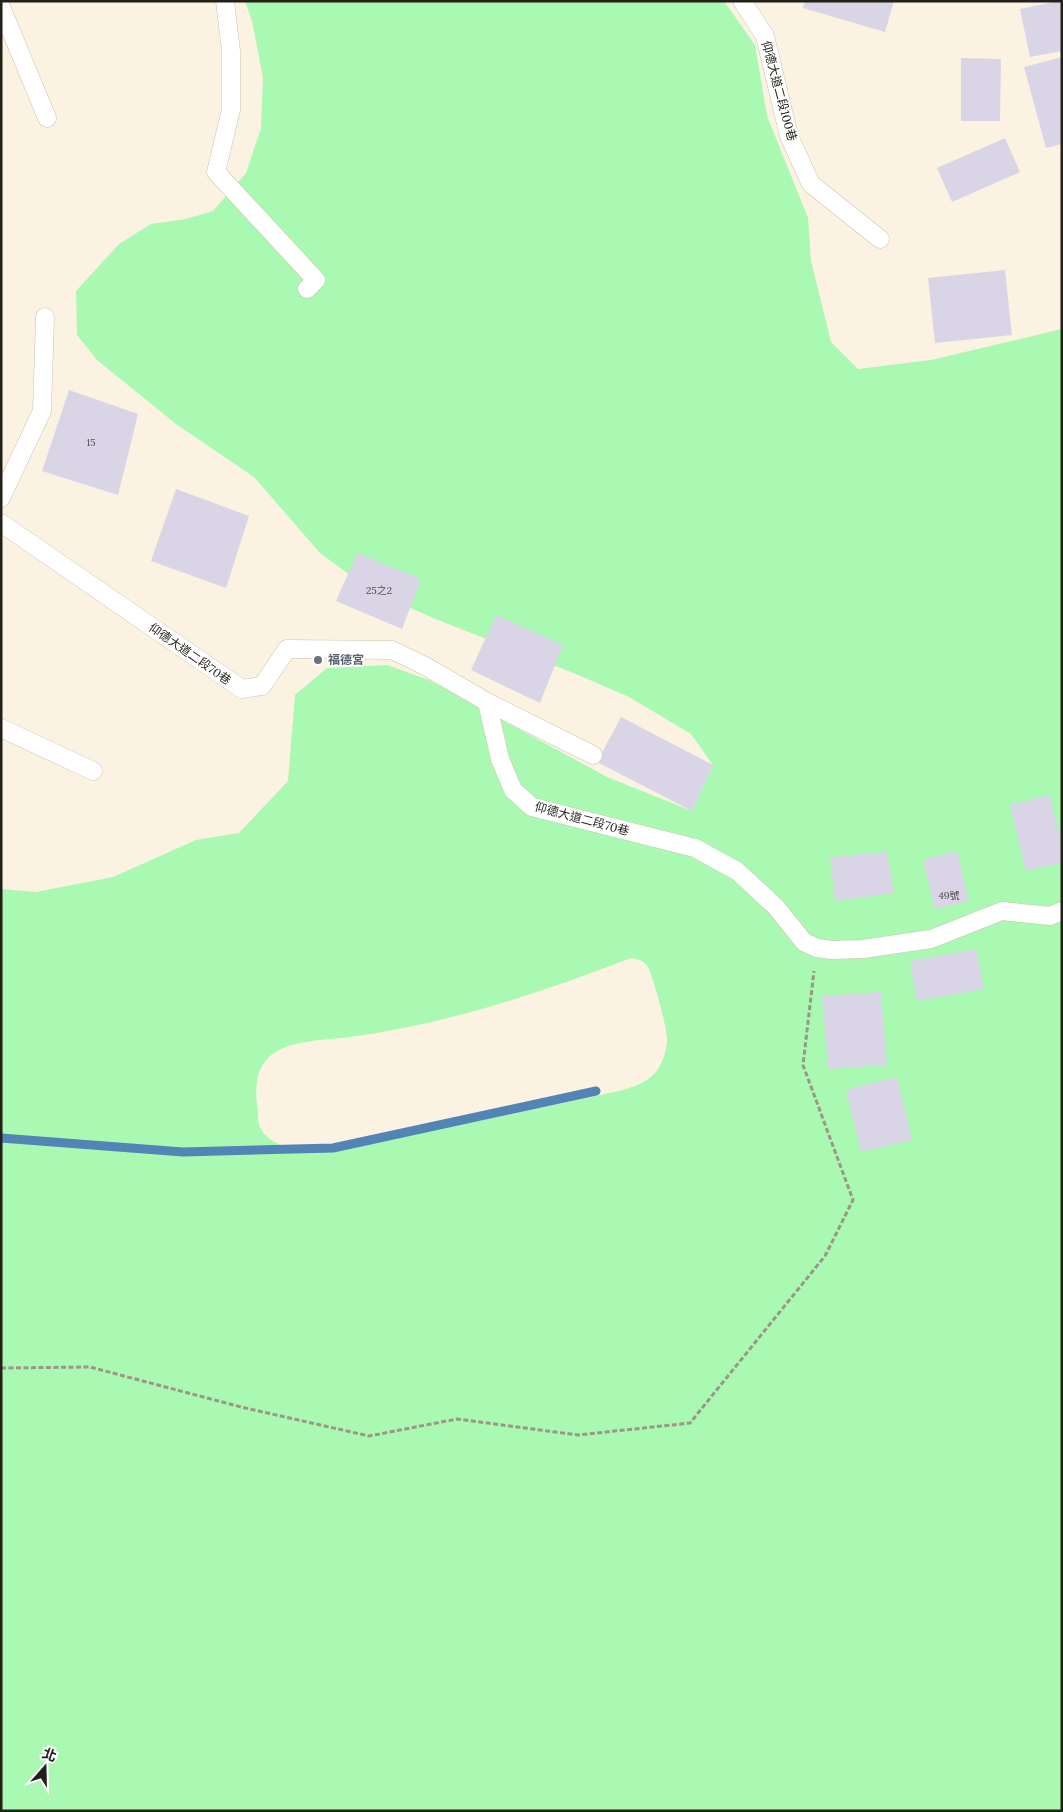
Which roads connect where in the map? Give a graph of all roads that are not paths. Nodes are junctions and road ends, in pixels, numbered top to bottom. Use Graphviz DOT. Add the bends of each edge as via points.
graph roads {
  1 [pos="225,1"];
  2 [pos="742,1"];
  3 [pos="1,7"];
  4 [pos="47,118"];
  5 [pos="880,239"];
  6 [pos="307,289"];
  7 [pos="45,317"];
  8 [pos="1,498"];
  9 [pos="1,523"];
  10 [pos="487,702"];
  11 [pos="1,728"];
  12 [pos="593,755"];
  13 [pos="92,770"];
  14 [pos="1062,911"];
  1 -- 6 [label="lane" via="231,51 231,110 216,172 316,280"];
  2 -- 5 [label="lane, 仰德大道二段100巷" via="765,36 789,136 811,184"];
  3 -- 4 [label="lane"];
  7 -- 8 [label="lane" via="42,411"];
  9 -- 10 [label="lane, 仰德大道二段70巷" via="242,689 262,686 287,649 392,650"];
  10 -- 12 [label="lane"];
  10 -- 14 [label="lane, 仰德大道二段70巷" via="500,759 513,790 532,807 695,848 737,871 776,907 804,942 817,948 863,949 931,939 1002,911 1050,916"];
  11 -- 13 [label="lane"];
}
